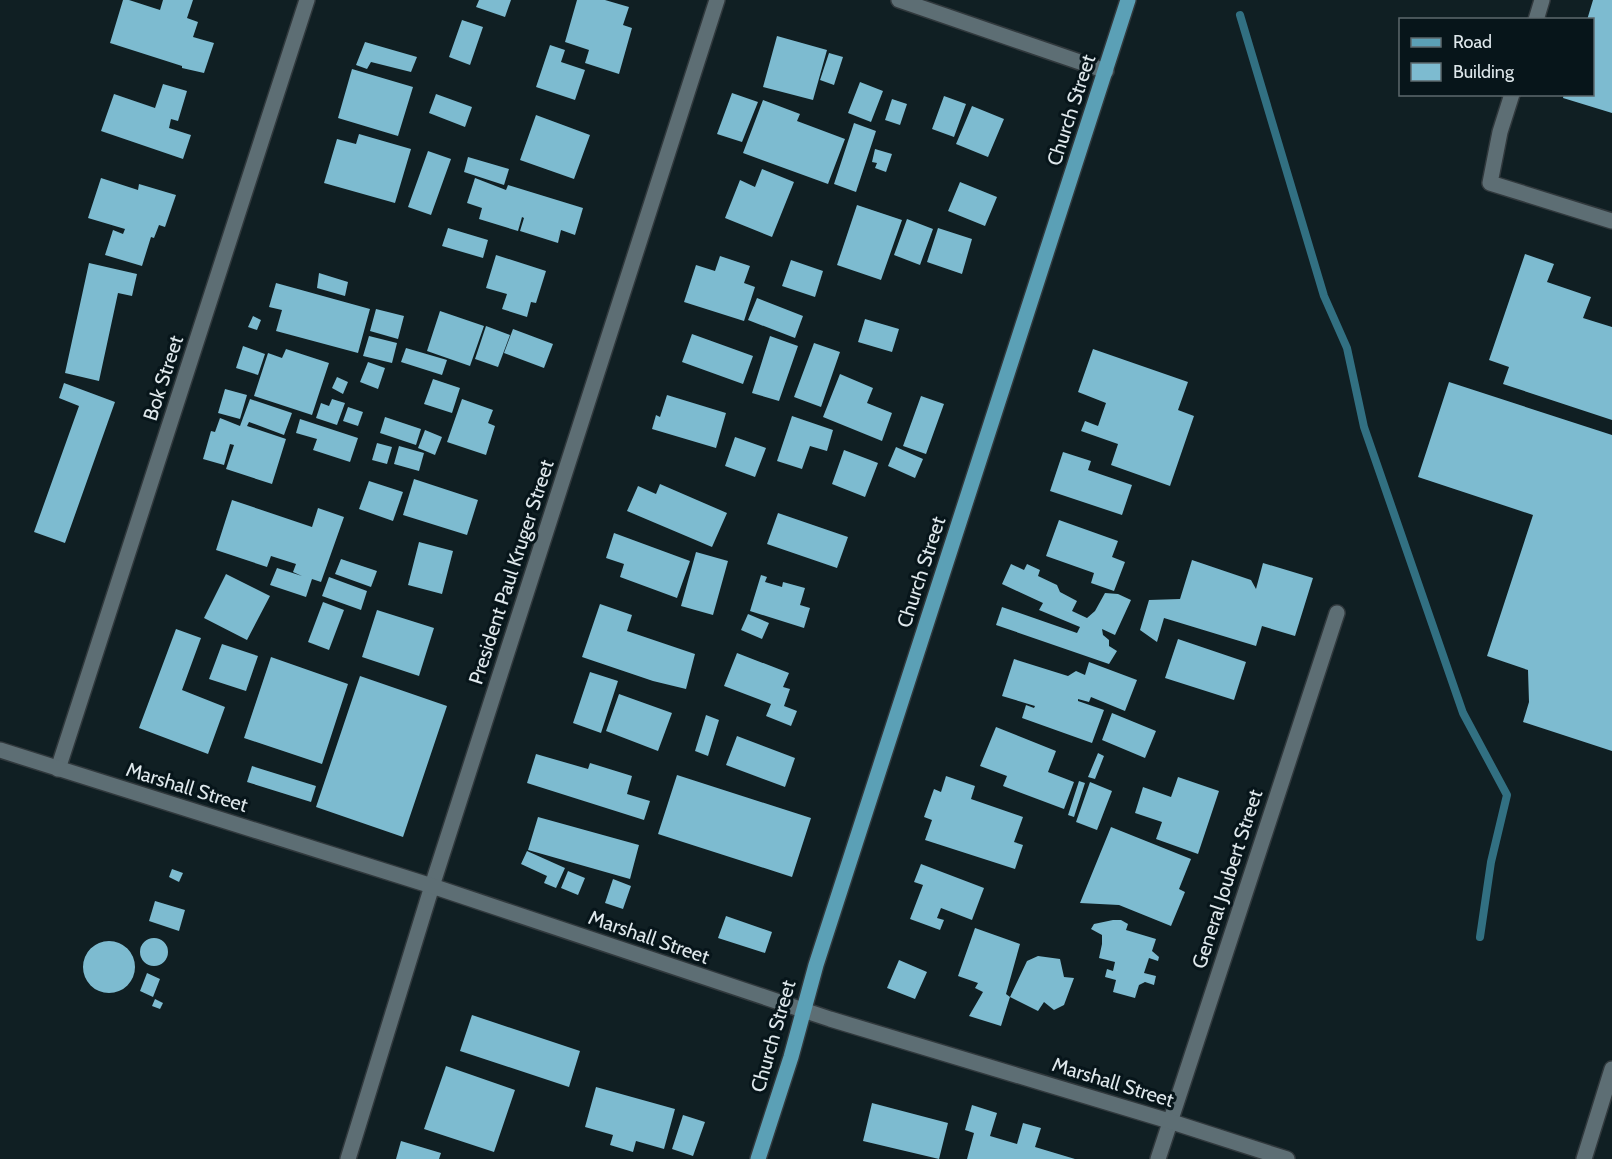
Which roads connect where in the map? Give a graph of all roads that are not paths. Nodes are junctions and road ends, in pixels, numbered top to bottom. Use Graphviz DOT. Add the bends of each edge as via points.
graph roads {
  1 [pos="307,0"];
  2 [pos="717,0"];
  3 [pos="899,0"];
  4 [pos="1128,0"];
  5 [pos="1542,0"];
  6 [pos="1537,18"];
  7 [pos="1106,71"];
  8 [pos="1511,96"];
  9 [pos="1612,221"];
  10 [pos="1337,613"];
  11 [pos="0,750"];
  12 [pos="58,769"];
  13 [pos="432,886"];
  14 [pos="804,1010"];
  15 [pos="1612,1069"];
  16 [pos="1169,1121"];
  17 [pos="348,1159"];
  18 [pos="758,1159"];
  19 [pos="1158,1159"];
  20 [pos="1287,1159"];
  21 [pos="1584,1159"];
  1 -- 12 [label="street, Bok Street"];
  2 -- 13 [label="street, President Paul Kruger Street"];
  3 -- 7 [label="street"];
  4 -- 7 [label="main road, Church Street"];
  5 -- 6 [label="street"];
  7 -- 14 [label="main road, Church Street"];
  8 -- 9 [label="street" via="1490,183"];
  10 -- 16 [label="street, General Joubert Street"];
  11 -- 12 [label="street, Marshall Street"];
  12 -- 13 [label="street, Marshall Street"];
  13 -- 14 [label="street, Marshall Street"];
  13 -- 17 [label="street, President Paul Kruger Street"];
  14 -- 16 [label="street, Marshall Street"];
  14 -- 18 [label="main road, Church Street"];
  15 -- 21 [label="street"];
  16 -- 19 [label="street, General Joubert Street"];
  16 -- 20 [label="street, Marshall Street"];
}
